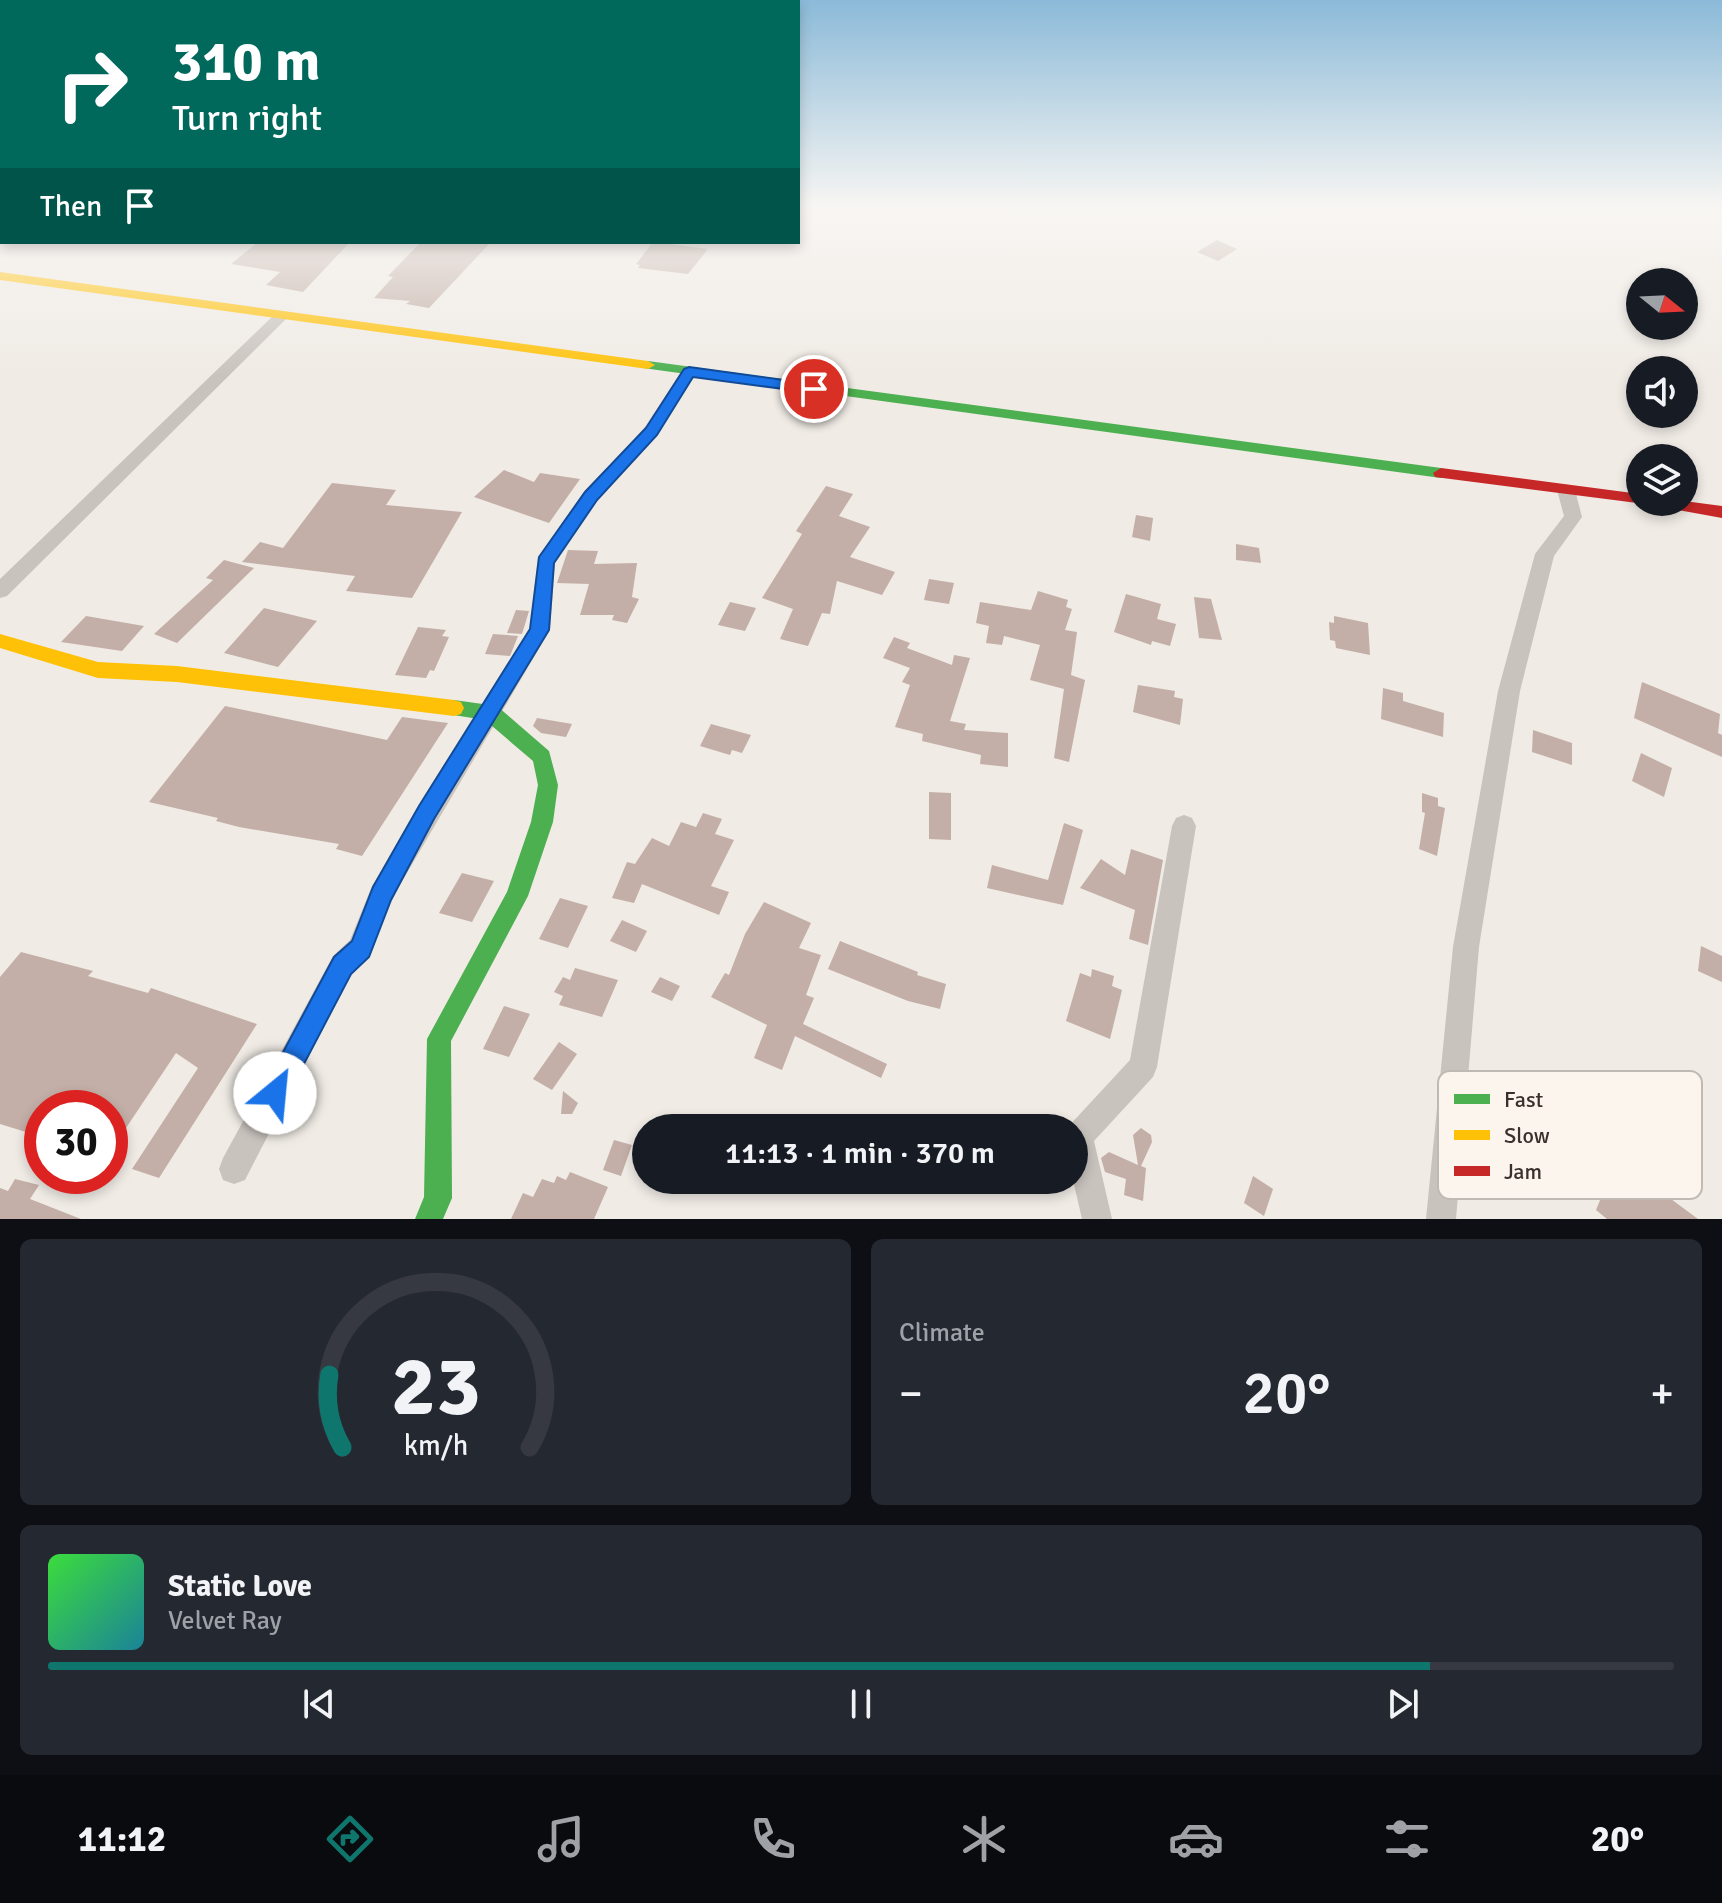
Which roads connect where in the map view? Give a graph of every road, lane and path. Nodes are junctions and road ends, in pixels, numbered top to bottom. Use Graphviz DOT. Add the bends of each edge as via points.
graph roads {
  1 [pos="0,276"];
  2 [pos="282,315"];
  3 [pos="689,372"];
  4 [pos="1566,490"];
  5 [pos="1626,498"];
  6 [pos="1698,509"];
  7 [pos="1722,512"];
  8 [pos="0,591"];
  9 [pos="0,641"];
  10 [pos="490,712"];
  11 [pos="1184,826"];
  12 [pos="1455,1071"];
  13 [pos="234,1169"];
  14 [pos="1443,1199"];
  15 [pos="429,1219"];
  16 [pos="1097,1219"];
  17 [pos="1441,1219"];
  1 -- 2 [label="main road"];
  2 -- 3 [label="main road"];
  2 -- 8 [label="street"];
  3 -- 4 [label="main road"];
  3 -- 10 [label="street" via="651,431 591,496 545,562 540,630"];
  4 -- 5 [label="main road"];
  4 -- 12 [label="street" via="1573,517 1545,554 1504,721 1466,947"];
  6 -- 7 [label="main road"];
  9 -- 10 [label="main road" via="98,670 177,674"];
  10 -- 13 [label="street" via="419,826 381,894 360,949 342,965"];
  10 -- 15 [label="main road" via="542,757 548,785 542,822 517,896 439,1039 438,1198"];
  11 -- 16 [label="street" via="1143,1067 1078,1137"];
  14 -- 17 [label="street"];
}
